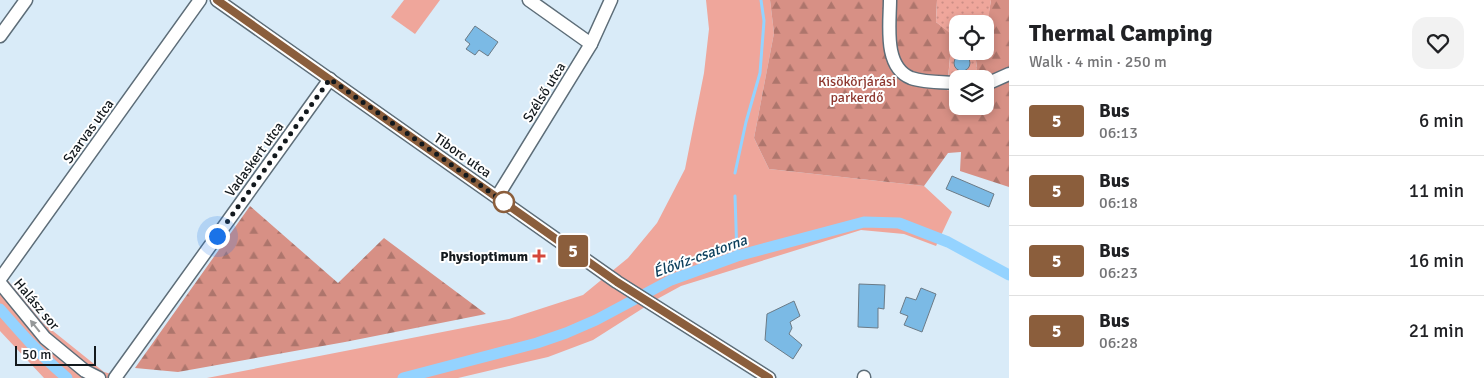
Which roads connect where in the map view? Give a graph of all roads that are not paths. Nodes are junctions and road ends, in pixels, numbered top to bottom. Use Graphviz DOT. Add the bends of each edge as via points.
graph roads {
  1 [pos="26,0"];
  2 [pos="200,0"];
  3 [pos="218,0"];
  4 [pos="529,0"];
  5 [pos="611,0"];
  6 [pos="890,0"];
  7 [pos="0,36"];
  8 [pos="591,44"];
  9 [pos="1009,74"];
  10 [pos="330,79"];
  11 [pos="994,81"];
  12 [pos="949,82"];
  13 [pos="497,197"];
  14 [pos="0,279"];
  15 [pos="0,283"];
  16 [pos="99,378"];
  17 [pos="115,378"];
  18 [pos="769,378"];
  1 -- 7 [label="street"];
  2 -- 14 [label="street, Szarvas utca"];
  3 -- 10 [label="street, Tiborc utca"];
  4 -- 8 [label="street"];
  5 -- 8 [label="street, Szélső utca"];
  6 -- 12 [label="street" via="890,41 895,63 911,78"];
  8 -- 13 [label="street, Szélső utca"];
  9 -- 11 [label="street"];
  10 -- 13 [label="street, Tiborc utca"];
  10 -- 17 [label="street, Vadaskert utca"];
  13 -- 18 [label="street, Tiborc utca" via="626,287"];
  16 -- 15 [label="street, Halász sor, one-way" via="85,371 45,338"];
}
